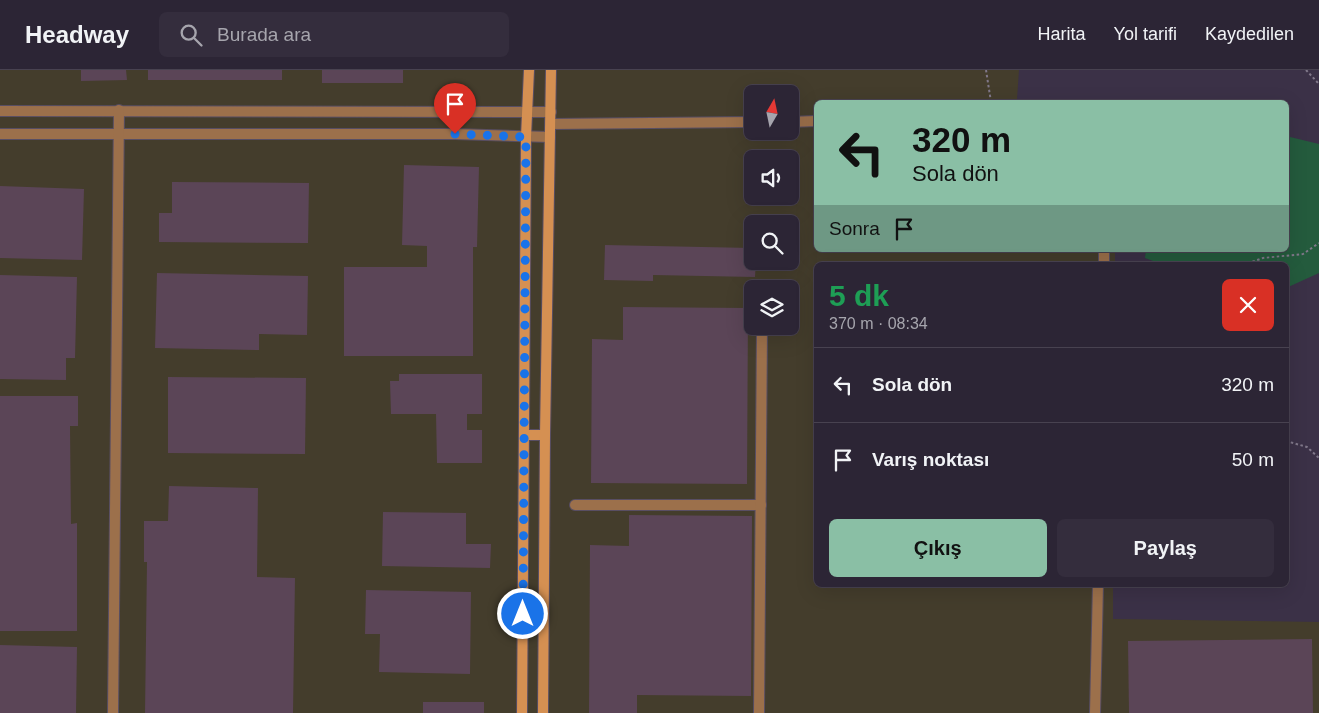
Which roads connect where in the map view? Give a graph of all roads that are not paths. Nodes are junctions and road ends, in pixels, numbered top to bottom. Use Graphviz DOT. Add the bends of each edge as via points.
graph roads {
  1 [pos="529,70"];
  2 [pos="551,70"];
  3 [pos="119,110"];
  4 [pos="0,111"];
  5 [pos="527,112"];
  6 [pos="551,112"];
  7 [pos="744,122"];
  8 [pos="799,122"];
  9 [pos="814,122"];
  10 [pos="550,124"];
  11 [pos="0,134"];
  12 [pos="119,134"];
  13 [pos="526,137"];
  14 [pos="550,138"];
  15 [pos="762,335"];
  16 [pos="524,435"];
  17 [pos="544,435"];
  18 [pos="574,505"];
  19 [pos="761,505"];
  20 [pos="1098,587"];
  21 [pos="113,713"];
  22 [pos="522,713"];
  23 [pos="543,713"];
  24 [pos="759,713"];
  25 [pos="1095,713"];
  1 -- 5 [label="street"];
  2 -- 6 [label="street"];
  3 -- 4 [label="street"];
  3 -- 5 [label="street"];
  3 -- 12 [label="street"];
  5 -- 6 [label="street"];
  5 -- 13 [label="street"];
  6 -- 10 [label="street"];
  7 -- 10 [label="street"];
  8 -- 9 [label="street"];
  10 -- 14 [label="street"];
  11 -- 12 [label="street"];
  12 -- 13 [label="street"];
  12 -- 21 [label="street"];
  13 -- 14 [label="street"];
  13 -- 16 [label="street"];
  14 -- 17 [label="street"];
  15 -- 19 [label="street"];
  16 -- 17 [label="street"];
  16 -- 22 [label="street"];
  17 -- 23 [label="street"];
  18 -- 19 [label="street"];
  19 -- 24 [label="street"];
  20 -- 25 [label="street"];
}
